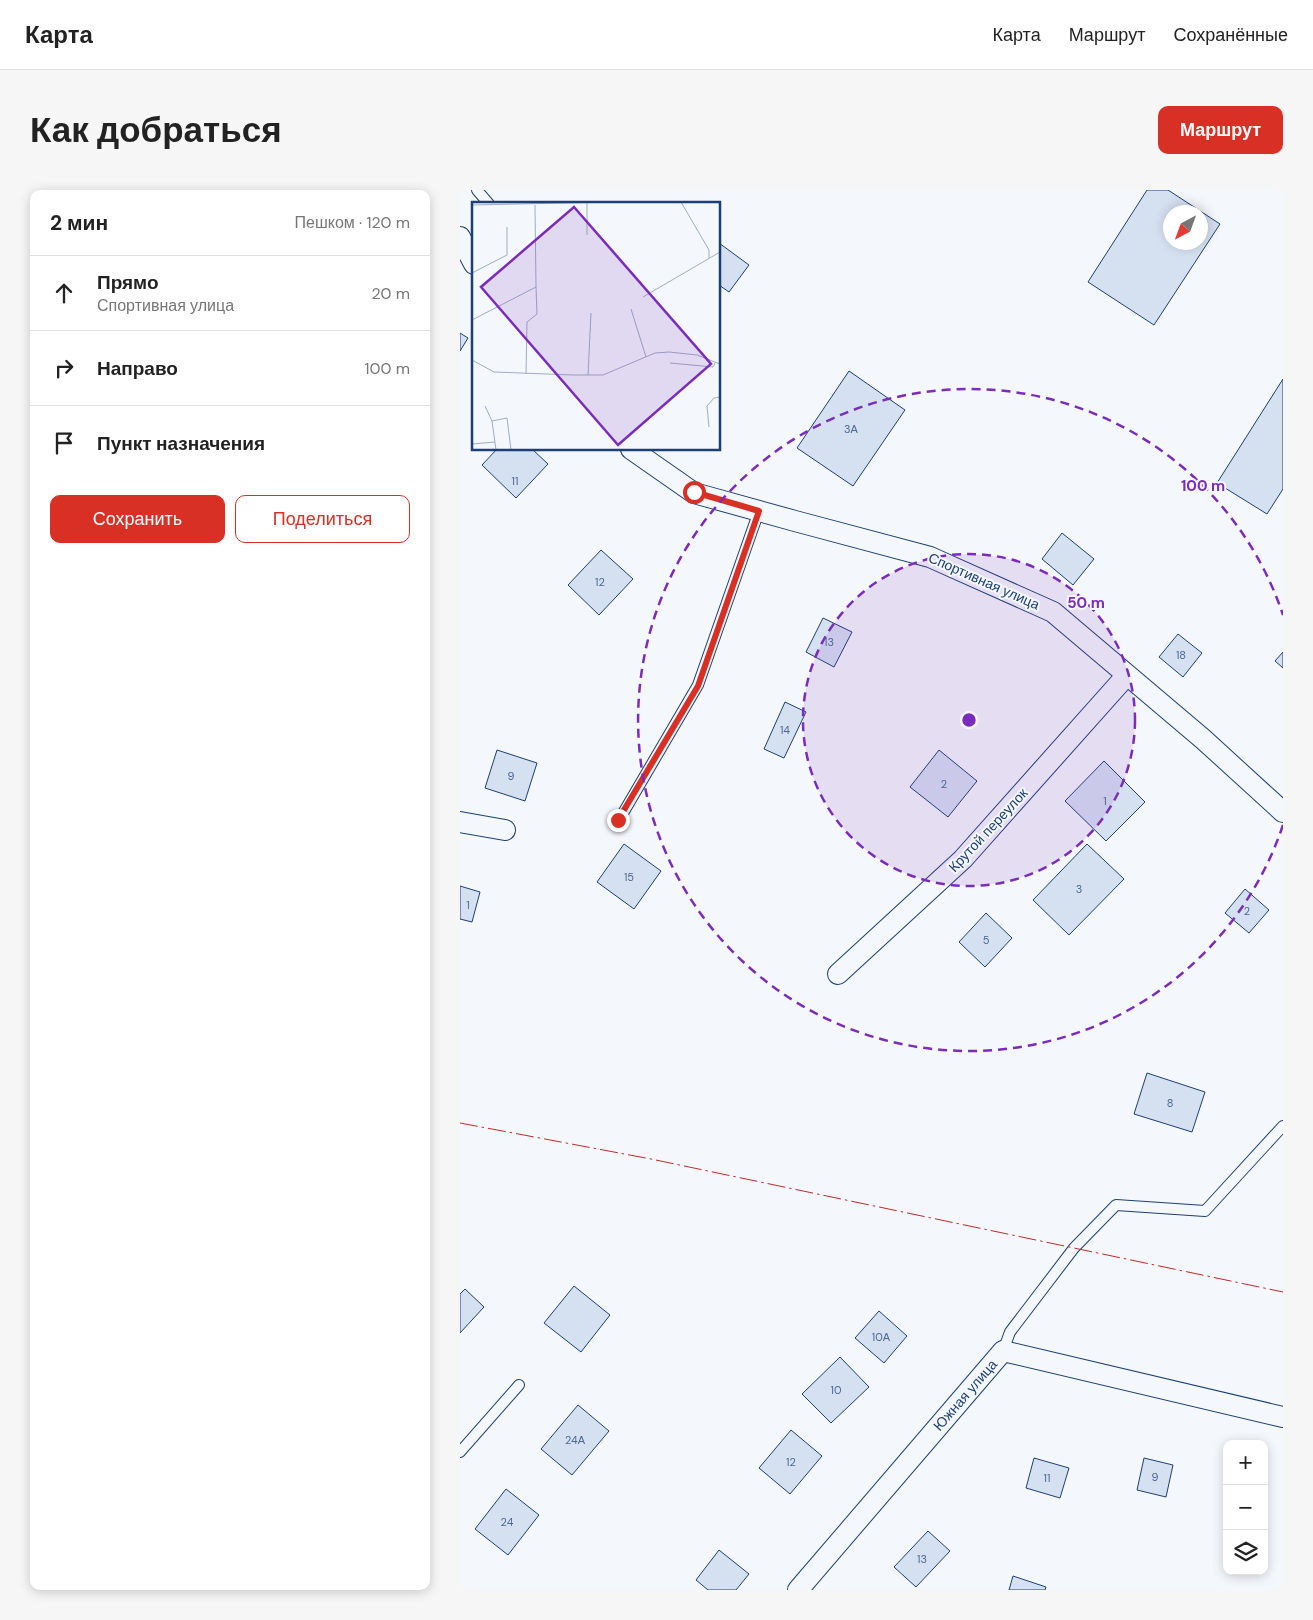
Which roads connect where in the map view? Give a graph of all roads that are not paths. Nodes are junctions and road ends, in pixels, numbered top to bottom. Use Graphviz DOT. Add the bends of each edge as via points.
graph roads {
  1 [pos="477,190"];
  2 [pos="487,202"];
  3 [pos="460,237"];
  4 [pos="472,260"];
  5 [pos="632,450"];
  6 [pos="759,511"];
  7 [pos="1127,675"];
  8 [pos="1283,812"];
  9 [pos="618,820"];
  10 [pos="460,822"];
  11 [pos="506,830"];
  12 [pos="838,974"];
  13 [pos="1283,1126"];
  14 [pos="1003,1351"];
  15 [pos="519,1386"];
  16 [pos="1283,1417"];
  17 [pos="460,1452"];
  18 [pos="798,1590"];
  1 -- 2 [label="lane"];
  3 -- 4 [label="street"];
  5 -- 6 [label="street, Спортивная улица" via="694,492"];
  6 -- 7 [label="street, Спортивная улица" via="930,556 1052,612"];
  6 -- 9 [label="lane" via="698,686"];
  7 -- 8 [label="street, Спортивная улица"];
  7 -- 12 [label="street, Крутой переулок" via="963,859"];
  10 -- 11 [label="street"];
  13 -- 14 [label="lane" via="1205,1211 1116,1205 1074,1248 1010,1332"];
  14 -- 16 [label="street, Южная улица"];
  14 -- 18 [label="street, Южная улица"];
  15 -- 17 [label="lane"];
}
